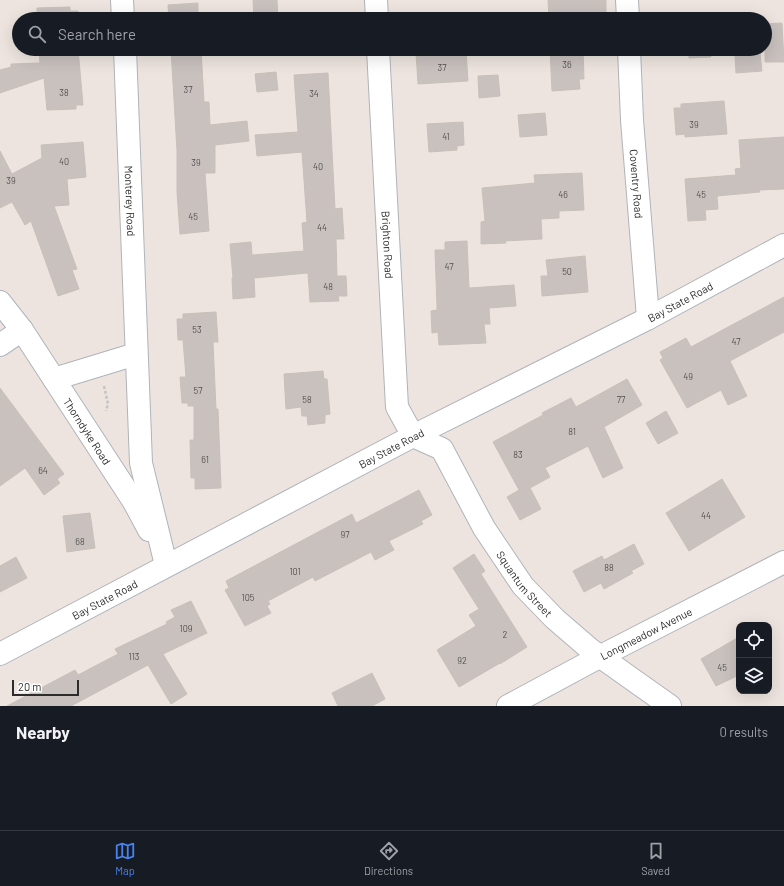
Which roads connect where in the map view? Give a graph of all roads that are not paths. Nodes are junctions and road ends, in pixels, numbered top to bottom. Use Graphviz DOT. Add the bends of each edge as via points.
graph roads {
  1 [pos="122,0"];
  2 [pos="376,0"];
  3 [pos="627,0"];
  4 [pos="123,12"];
  5 [pos="377,12"];
  6 [pos="628,12"];
  7 [pos="124,56"];
  8 [pos="378,56"];
  9 [pos="629,56"];
  10 [pos="784,245"];
  11 [pos="0,302"];
  12 [pos="648,318"];
  13 [pos="22,330"];
  14 [pos="0,345"];
  15 [pos="136,354"];
  16 [pos="54,379"];
  17 [pos="413,436"];
  18 [pos="784,562"];
  19 [pos="166,565"];
  20 [pos="0,654"];
  21 [pos="601,656"];
  22 [pos="508,706"];
  23 [pos="670,706"];
  1 -- 4 [label="street"];
  2 -- 5 [label="street"];
  3 -- 6 [label="street"];
  7 -- 15 [label="street, Monterey Road"];
  8 -- 17 [label="street, Brighton Road" via="397,407"];
  9 -- 12 [label="street, Coventry Road"];
  10 -- 12 [label="street, Bay State Road"];
  11 -- 13 [label="street, Thorndyke Road"];
  12 -- 17 [label="street, Bay State Road"];
  13 -- 14 [label="street"];
  13 -- 16 [label="street, Thorndyke Road"];
  15 -- 16 [label="street"];
  15 -- 19 [label="street, Monterey Road" via="141,463"];
  16 -- 19 [label="street, Thorndyke Road" via="134,502"];
  17 -- 19 [label="street, Bay State Road"];
  17 -- 21 [label="street, Squantum Street" via="442,449 484,528 523,586 555,619"];
  18 -- 21 [label="street, Longmeadow Avenue"];
  19 -- 20 [label="street, Bay State Road"];
  21 -- 22 [label="street, Longmeadow Avenue"];
  21 -- 23 [label="street, Squantum Street"];
}
